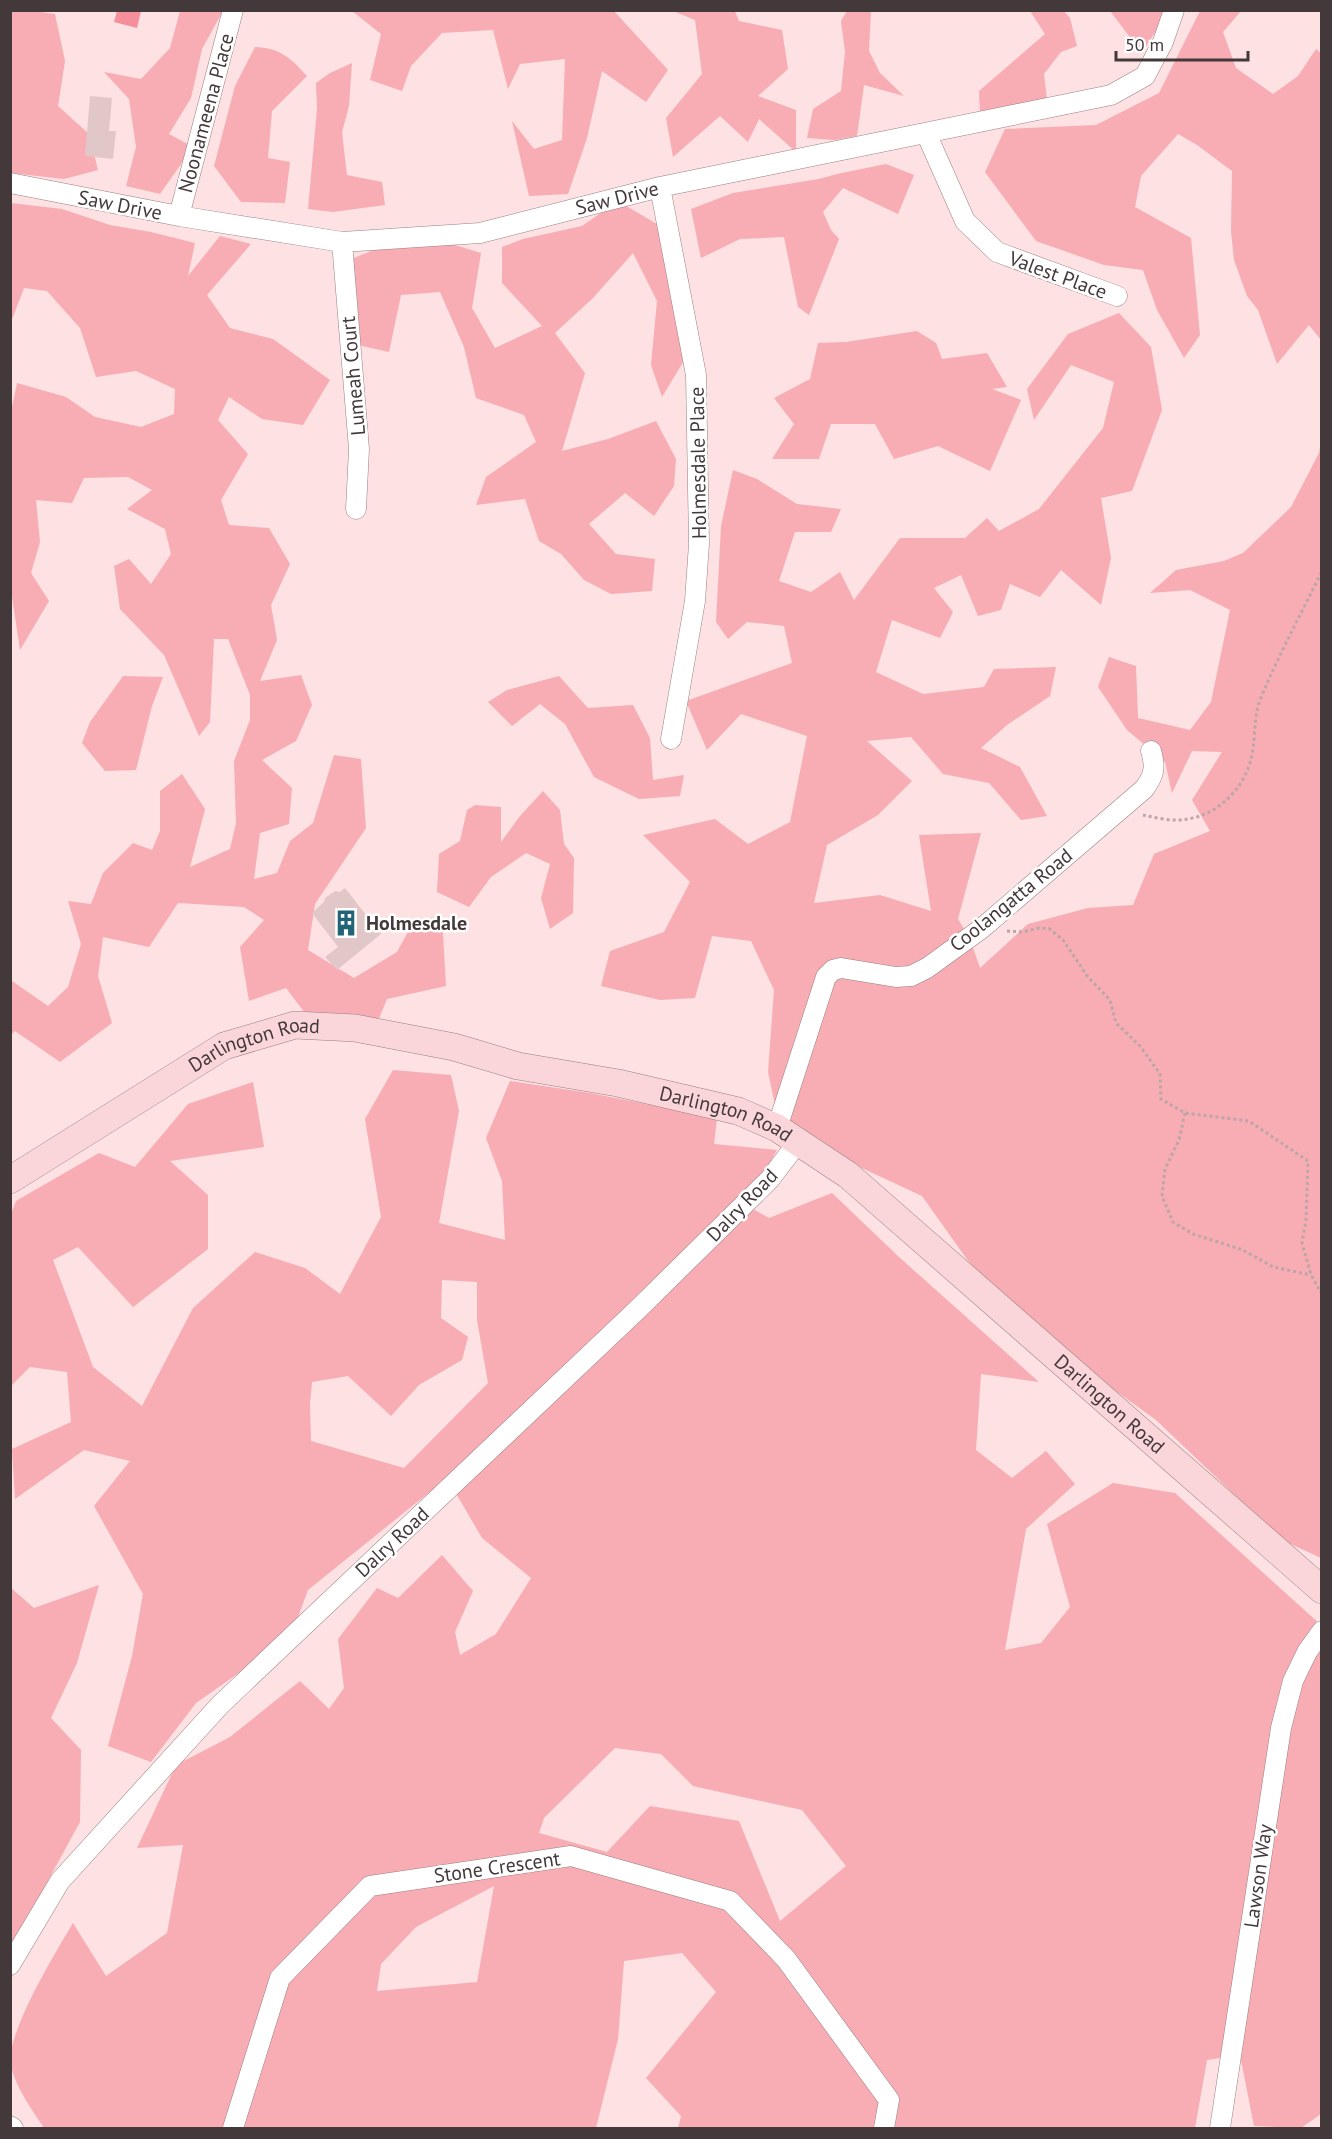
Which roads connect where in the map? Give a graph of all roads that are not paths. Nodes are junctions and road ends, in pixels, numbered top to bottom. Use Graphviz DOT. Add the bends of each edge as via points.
graph roads {
  1 [pos="233,10"];
  2 [pos="1174,10"];
  3 [pos="926,133"];
  4 [pos="10,183"];
  5 [pos="660,187"];
  6 [pos="179,216"];
  7 [pos="342,242"];
  8 [pos="1117,296"];
  9 [pos="356,509"];
  10 [pos="671,740"];
  11 [pos="1151,751"];
  12 [pos="826,977"];
  13 [pos="788,1134"];
  14 [pos="10,1180"];
  15 [pos="1322,1590"];
  16 [pos="1322,1631"];
  17 [pos="10,1965"];
  18 [pos="232,2128"];
  19 [pos="884,2128"];
  20 [pos="1220,2128"];
  1 -- 6 [label="street, Noonameena Place"];
  2 -- 3 [label="street, Saw Drive" via="1164,42 1145,76 1111,95"];
  3 -- 5 [label="street, Saw Drive"];
  3 -- 8 [label="street, Valest Place" via="965,221 997,252"];
  4 -- 6 [label="street, Saw Drive"];
  5 -- 7 [label="street, Saw Drive" via="480,233"];
  5 -- 10 [label="street, Holmesdale Place" via="697,386 699,544 695,601"];
  6 -- 7 [label="street, Saw Drive"];
  7 -- 9 [label="street, Lumeah Court" via="358,448"];
  11 -- 12 [label="street, Coolangatta Road" via="1154,771 1136,797 981,929 927,968 896,977 841,968"];
  12 -- 13 [label="street, Dalry Road"];
  13 -- 14 [label="street, Darlington Road" via="727,1109 618,1083 518,1066 454,1047 355,1028 296,1025 224,1046"];
  13 -- 15 [label="street, Darlington Road" via="857,1183"];
  13 -- 17 [label="street, Dalry Road" via="770,1179 220,1705 60,1881"];
  16 -- 20 [label="street, Lawson Way" via="1293,1681 1281,1728"];
  18 -- 19 [label="street, Stone Crescent" via="280,1978 370,1886 571,1856 730,1901 786,1959 889,2100"];
}
